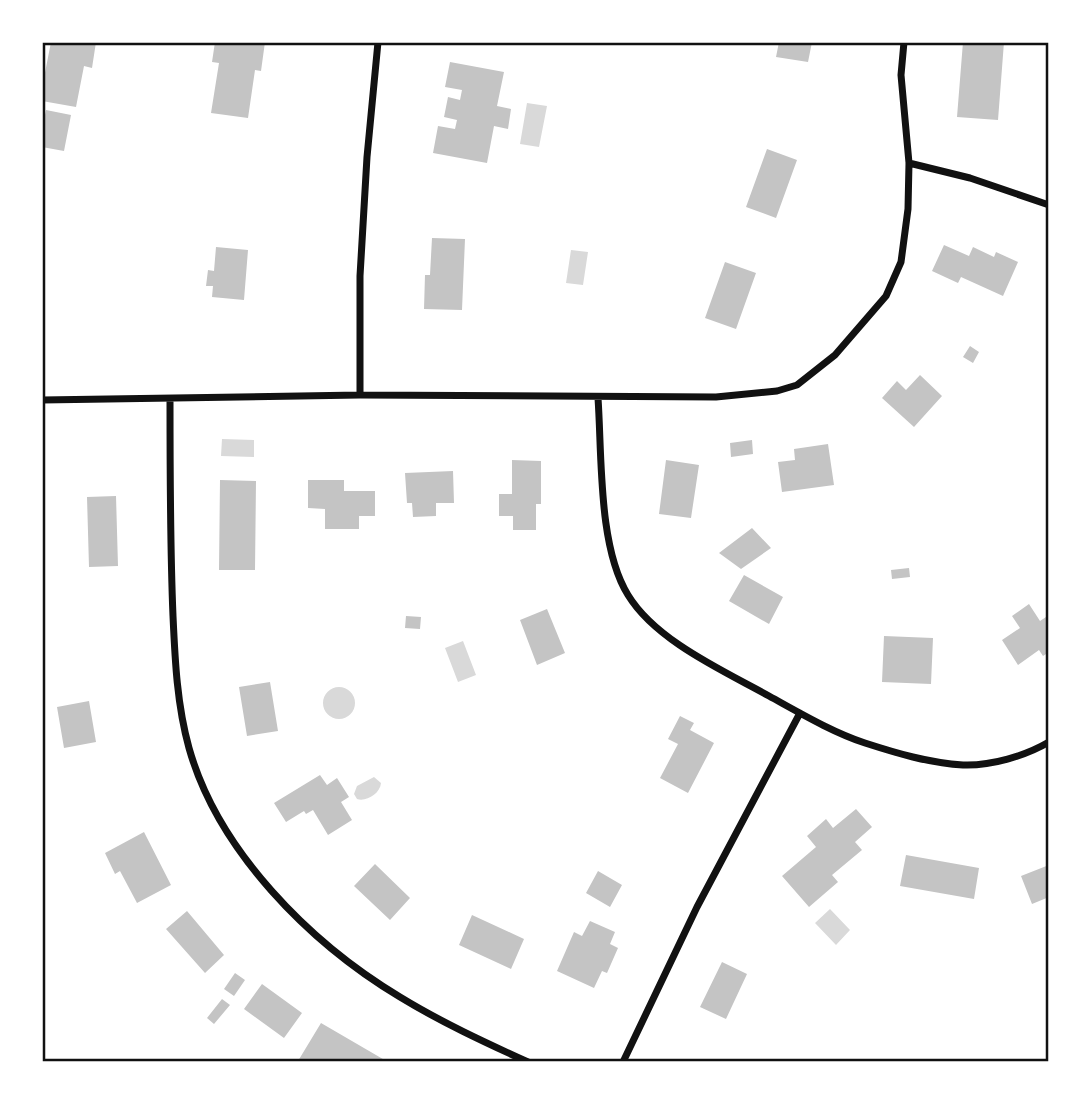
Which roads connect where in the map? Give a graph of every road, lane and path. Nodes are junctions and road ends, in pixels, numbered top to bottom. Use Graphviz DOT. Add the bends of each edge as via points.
graph roads {
  1 [pos="378,42"];
  2 [pos="904,42"];
  3 [pos="909,163"];
  4 [pos="1049,205"];
  5 [pos="360,395"];
  6 [pos="598,398"];
  7 [pos="170,399"];
  8 [pos="42,400"];
  9 [pos="800,713"];
  10 [pos="1049,742"];
  11 [pos="528,1062"];
  12 [pos="623,1062"];
  1 -- 5 [label="street" via="360,276"];
  2 -- 3 [label="street" via="901,75"];
  3 -- 4 [label="street"];
  3 -- 6 [label="street" via="901,262 891,285 835,355 815,372 797,385 777,391 716,397"];
  5 -- 6 [label="street"];
  5 -- 7 [label="street"];
  6 -- 9 [label="street" via="607,530 628,595 677,644"];
  7 -- 8 [label="street"];
  7 -- 11 [label="street" via="176,673 189,747 208,799 248,862 333,949 397,996"];
  9 -- 10 [label="street" via="862,742 924,760 966,765 1007,759"];
  9 -- 12 [label="street" via="697,907"];
}
